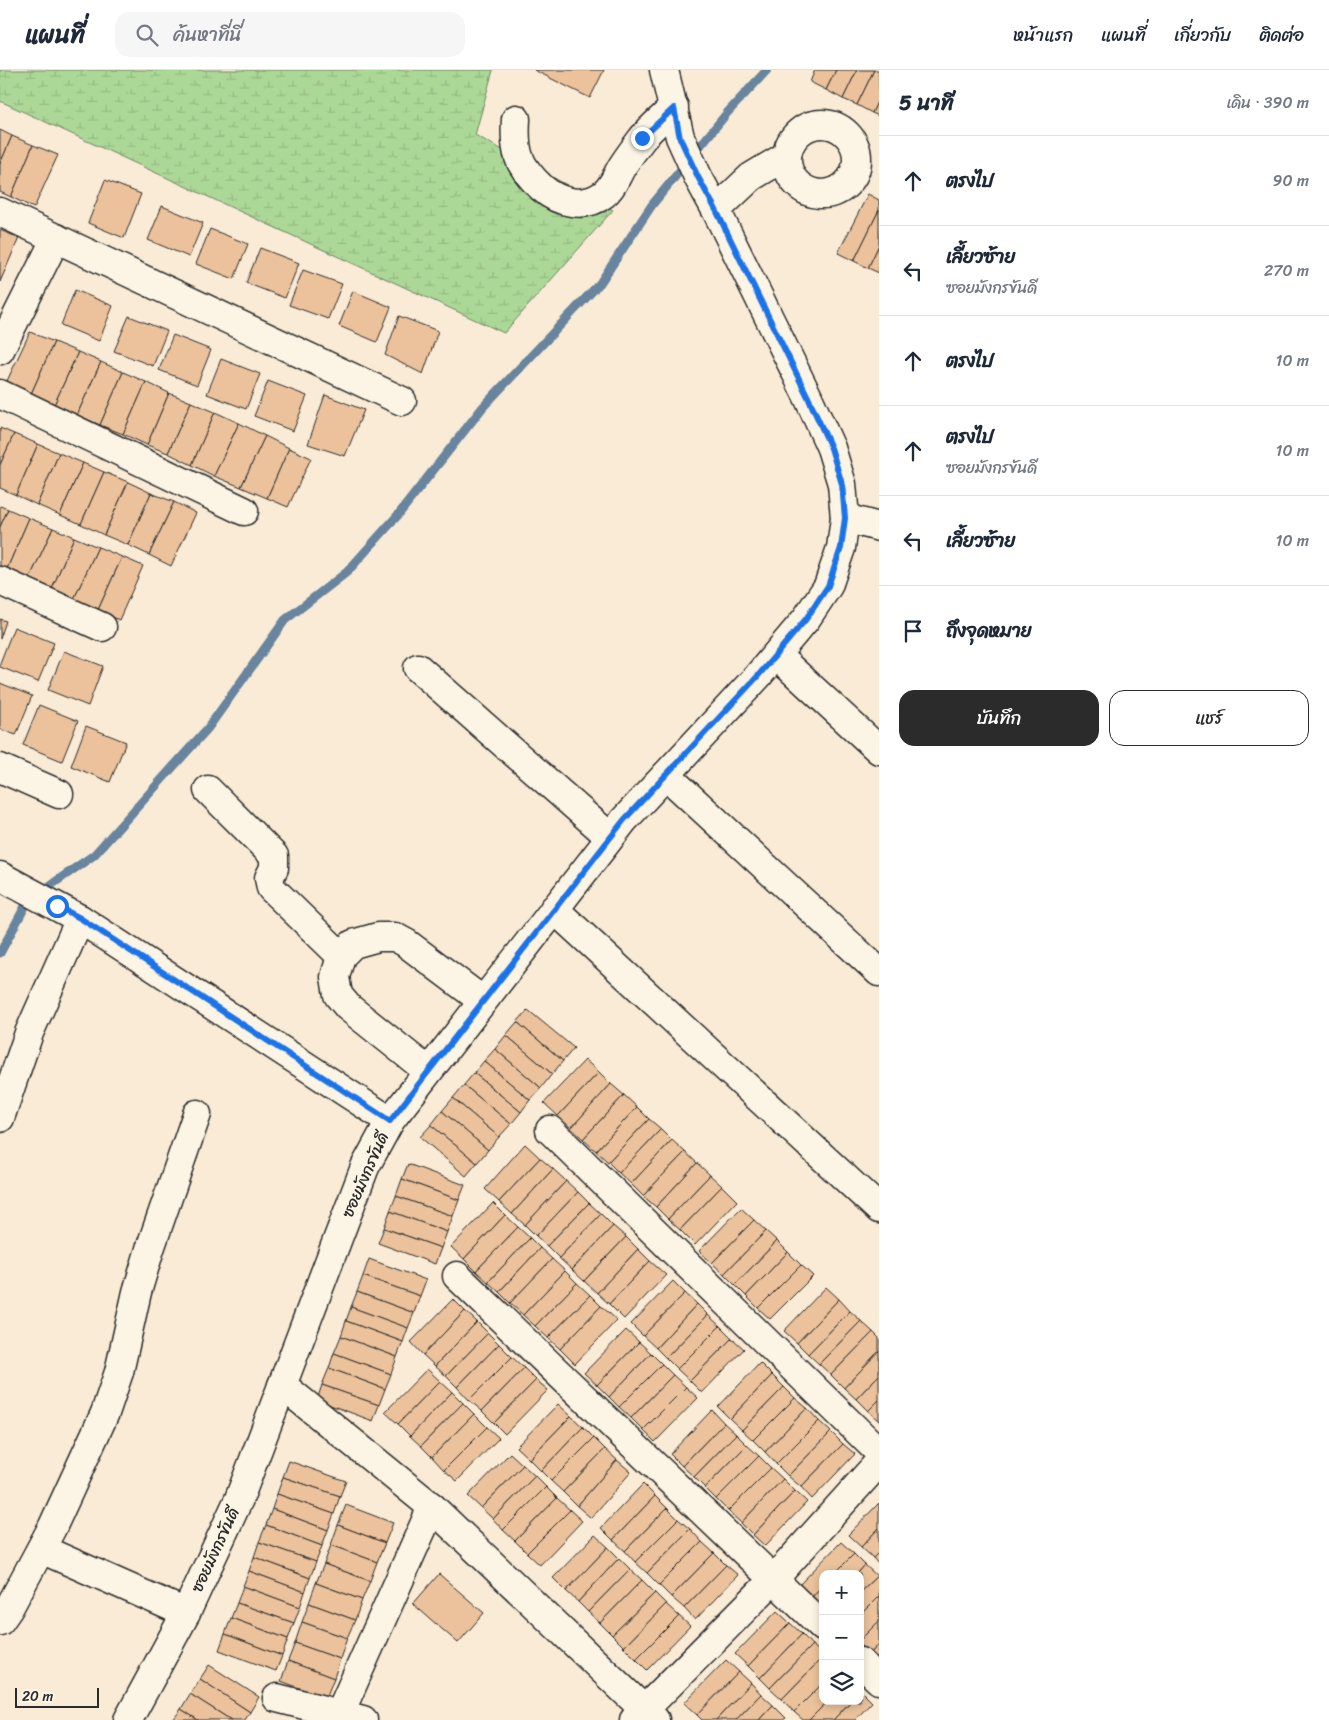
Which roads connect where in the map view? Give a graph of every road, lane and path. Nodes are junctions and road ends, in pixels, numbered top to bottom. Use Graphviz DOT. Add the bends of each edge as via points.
graph roads {
  1 [pos="664,70"];
  2 [pos="674,108"];
  3 [pos="516,120"];
  4 [pos="854,144"];
  5 [pos="786,156"];
  6 [pos="879,158"];
  7 [pos="716,210"];
  8 [pos="0,212"];
  9 [pos="56,238"];
  10 [pos="0,350"];
  11 [pos="0,394"];
  12 [pos="402,401"];
  13 [pos="244,511"];
  14 [pos="845,518"];
  15 [pos="879,527"];
  16 [pos="0,581"];
  17 [pos="102,627"];
  18 [pos="776,655"];
  19 [pos="418,668"];
  20 [pos="879,750"];
  21 [pos="0,768"];
  22 [pos="666,775"];
  23 [pos="208,790"];
  24 [pos="59,794"];
  25 [pos="610,837"];
  26 [pos="0,876"];
  27 [pos="554,909"];
  28 [pos="69,912"];
  29 [pos="341,956"];
  30 [pos="879,972"];
  31 [pos="483,1001"];
  32 [pos="428,1071"];
  33 [pos="197,1114"];
  34 [pos="0,1118"];
  35 [pos="390,1121"];
  36 [pos="550,1130"];
  37 [pos="879,1209"];
  38 [pos="457,1276"];
  39 [pos="282,1385"];
  40 [pos="879,1452"];
  41 [pos="879,1462"];
  42 [pos="432,1506"];
  43 [pos="41,1549"];
  44 [pos="773,1580"];
  45 [pos="186,1613"];
  46 [pos="0,1621"];
  47 [pos="819,1623"];
  48 [pos="864,1666"];
  49 [pos="879,1680"];
  50 [pos="277,1698"];
  51 [pos="644,1716"];
  52 [pos="351,1717"];
  53 [pos="128,1720"];
  1 -- 2 [label="street"];
  2 -- 3 [label="street" via="642,138 604,194 586,203 571,203 552,197 534,181 522,166 515,144"];
  2 -- 7 [label="street, ซอยมังกรขันดี" via="680,138"];
  4 -- 5 [label="street" via="838,128 815,124 795,136"];
  4 -- 5 [label="street" via="857,167 852,178 844,187 822,195 796,184 787,168"];
  4 -- 6 [label="street"];
  5 -- 7 [label="street" via="750,177"];
  7 -- 14 [label="street, ซอยมังกรขันดี" via="831,448 842,484"];
  8 -- 9 [label="street"];
  9 -- 10 [label="street"];
  9 -- 12 [label="street"];
  11 -- 13 [label="street"];
  14 -- 15 [label="street"];
  14 -- 18 [label="street, ซอยมังกรขันดี" via="841,548 828,586"];
  16 -- 17 [label="street"];
  18 -- 20 [label="street"];
  18 -- 22 [label="street, ซอยมังกรขันดี"];
  19 -- 25 [label="street"];
  21 -- 24 [label="street"];
  22 -- 25 [label="street, ซอยมังกรขันดี"];
  22 -- 30 [label="street"];
  23 -- 29 [label="street" via="274,856 274,868 269,878 271,888"];
  25 -- 27 [label="street, ซอยมังกรขันดี"];
  26 -- 28 [label="street"];
  27 -- 31 [label="street, ซอยมังกรขันดี"];
  27 -- 37 [label="street"];
  28 -- 34 [label="street"];
  28 -- 35 [label="street"];
  29 -- 31 [label="street" via="353,944 378,936 395,938"];
  29 -- 32 [label="street" via="335,977 338,995 348,1007"];
  31 -- 32 [label="street, ซอยมังกรขันดี"];
  32 -- 35 [label="street, ซอยมังกรขันดี"];
  33 -- 43 [label="street" via="150,1249 119,1372 105,1413"];
  35 -- 39 [label="street, ซอยมังกรขันดี" via="365,1167"];
  36 -- 40 [label="street"];
  38 -- 44 [label="street"];
  39 -- 42 [label="street"];
  39 -- 45 [label="street, ซอยมังกรขันดี" via="239,1499"];
  41 -- 44 [label="street"];
  42 -- 51 [label="street"];
  42 -- 52 [label="street"];
  43 -- 45 [label="street"];
  43 -- 46 [label="street"];
  44 -- 47 [label="street"];
  44 -- 51 [label="street"];
  45 -- 53 [label="street, ซอยมังกรขันดี"];
  48 -- 49 [label="street"];
  50 -- 52 [label="street"];
}
